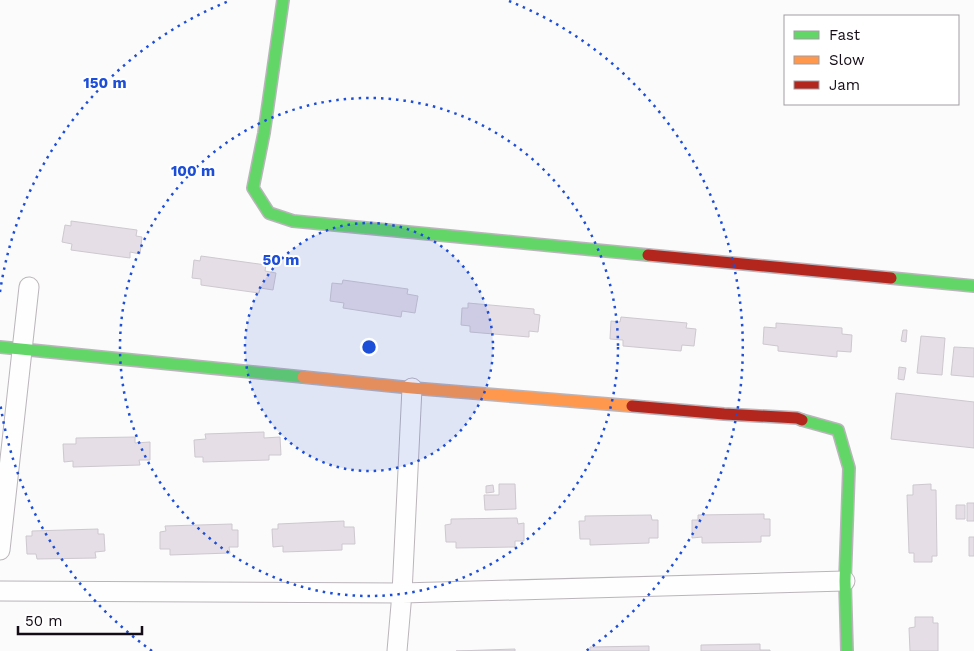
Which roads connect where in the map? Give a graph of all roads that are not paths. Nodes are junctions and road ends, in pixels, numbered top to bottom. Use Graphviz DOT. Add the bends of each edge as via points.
graph roads {
  1 [pos="283,0"];
  2 [pos="974,286"];
  3 [pos="29,287"];
  4 [pos="0,347"];
  5 [pos="22,350"];
  6 [pos="412,388"];
  7 [pos="0,550"];
  8 [pos="845,581"];
  9 [pos="0,591"];
  10 [pos="402,593"];
  11 [pos="397,651"];
  12 [pos="847,651"];
  1 -- 2 [label="street" via="253,188 268,213 293,222"];
  3 -- 5 [label="street"];
  4 -- 5 [label="street"];
  5 -- 6 [label="street"];
  5 -- 7 [label="street"];
  6 -- 8 [label="street" via="797,418 838,430 849,468"];
  6 -- 10 [label="street"];
  8 -- 10 [label="street"];
  8 -- 12 [label="street"];
  9 -- 10 [label="street"];
  10 -- 11 [label="street"];
}
